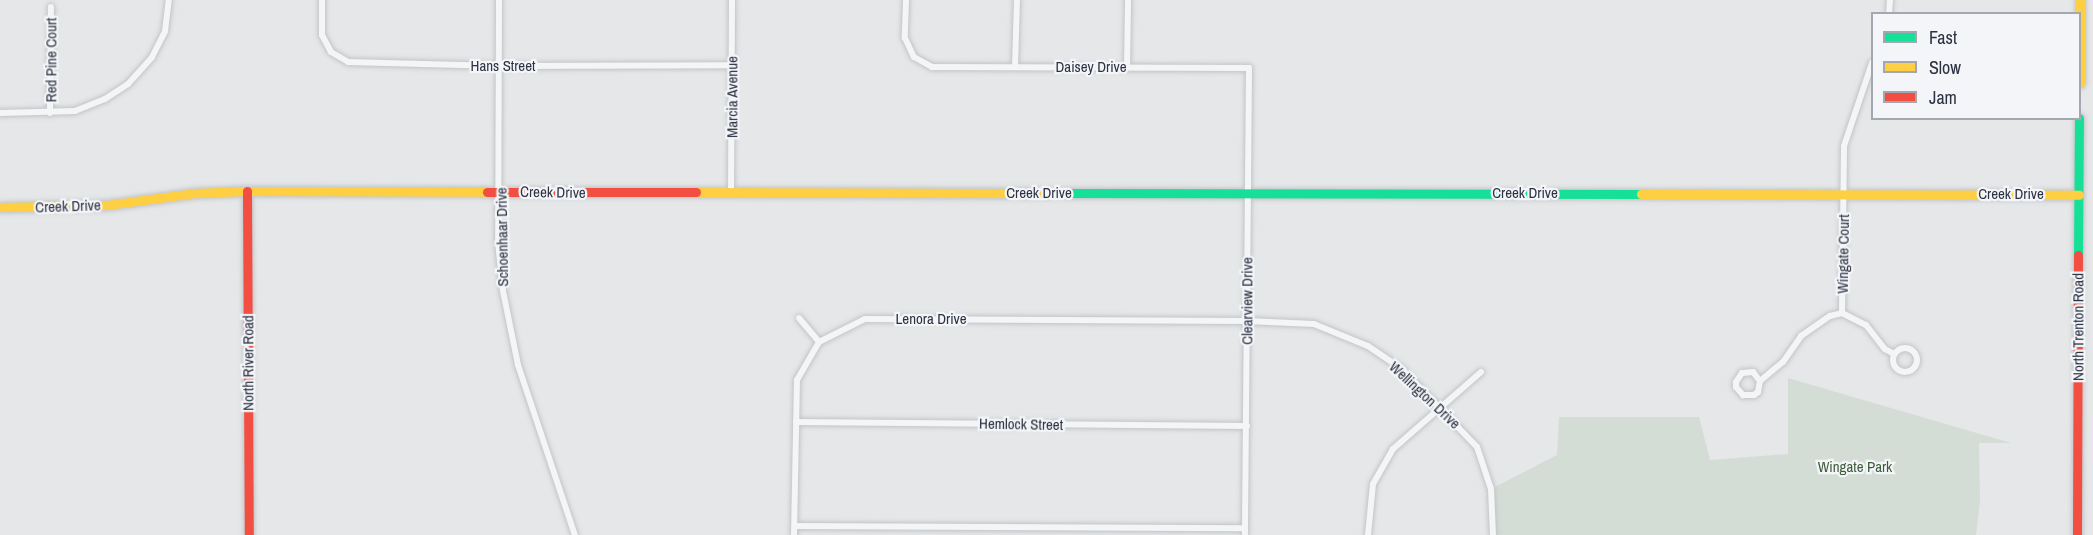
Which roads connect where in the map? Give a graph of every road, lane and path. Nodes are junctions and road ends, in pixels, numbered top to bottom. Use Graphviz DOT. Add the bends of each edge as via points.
graph roads {
  1 [pos="169,0"];
  2 [pos="322,0"];
  3 [pos="499,0"];
  4 [pos="732,0"];
  5 [pos="906,0"];
  6 [pos="1017,0"];
  7 [pos="1128,0"];
  8 [pos="51,7"];
  9 [pos="732,65"];
  10 [pos="498,66"];
  11 [pos="1871,66"];
  12 [pos="1015,67"];
  13 [pos="1127,67"];
  14 [pos="1250,68"];
  15 [pos="0,113"];
  16 [pos="50,113"];
  17 [pos="2079,120"];
  18 [pos="247,191"];
  19 [pos="500,191"];
  20 [pos="1249,192"];
  21 [pos="731,193"];
  22 [pos="1844,194"];
  23 [pos="2079,195"];
  24 [pos="0,207"];
  25 [pos="1842,313"];
  26 [pos="799,318"];
  27 [pos="1248,321"];
  28 [pos="819,342"];
  29 [pos="1894,354"];
  30 [pos="1481,372"];
  31 [pos="1760,381"];
  32 [pos="1441,407"];
  33 [pos="796,422"];
  34 [pos="1247,426"];
  35 [pos="795,526"];
  36 [pos="1245,531"];
  37 [pos="249,535"];
  38 [pos="574,535"];
  39 [pos="794,535"];
  40 [pos="1368,535"];
  41 [pos="1493,535"];
  42 [pos="2077,535"];
  1 -- 16 [label="street" via="165,31 157,48 128,84 75,111"];
  2 -- 10 [label="street, Hans Street" via="322,35 331,51 348,62"];
  3 -- 10 [label="street, Schoenhaar Drive"];
  4 -- 9 [label="street, Marcia Avenue"];
  5 -- 12 [label="street, Daisey Drive" via="905,38 914,57 932,68"];
  6 -- 12 [label="street"];
  7 -- 13 [label="street"];
  8 -- 16 [label="street, Red Pine Court"];
  9 -- 10 [label="street, Hans Street"];
  9 -- 21 [label="street, Marcia Avenue"];
  10 -- 19 [label="street, Schoenhaar Drive"];
  11 -- 22 [label="street, Wingate Court" via="1844,146"];
  12 -- 13 [label="street, Daisey Drive"];
  13 -- 14 [label="street, Daisey Drive"];
  14 -- 20 [label="street, Clearview Drive"];
  15 -- 16 [label="street"];
  17 -- 23 [label="street, North Trenton Road"];
  18 -- 19 [label="street, Creek Drive"];
  18 -- 24 [label="street, Creek Drive" via="195,193 107,205"];
  18 -- 37 [label="street, North River Road"];
  19 -- 21 [label="street, Creek Drive"];
  19 -- 38 [label="street, Schoenhaar Drive" via="498,241 509,328"];
  20 -- 21 [label="street, Creek Drive"];
  20 -- 22 [label="street, Creek Drive"];
  20 -- 27 [label="street, Clearview Drive"];
  22 -- 23 [label="street, Creek Drive"];
  22 -- 25 [label="street, Wingate Court"];
  23 -- 42 [label="street, North Trenton Road"];
  25 -- 29 [label="street" via="1866,325"];
  25 -- 31 [label="street" via="1811,326 1784,362"];
  26 -- 28 [label="street"];
  27 -- 28 [label="street, Lenora Drive" via="866,319"];
  27 -- 32 [label="street, Wellington Drive" via="1314,324 1368,346 1401,369"];
  27 -- 34 [label="street, Clearview Drive"];
  28 -- 33 [label="street" via="797,380"];
  29 -- 29 [label="street" via="1893,362 1901,372 1916,366 1918,357 1909,348"];
  30 -- 32 [label="street"];
  31 -- 31 [label="street" via="1753,372 1742,373 1736,387 1748,397 1758,392"];
  32 -- 40 [label="street" via="1392,449 1373,484"];
  32 -- 41 [label="street, Wellington Drive" via="1477,447 1493,506"];
  33 -- 34 [label="street, Hemlock Street"];
  33 -- 35 [label="street"];
  34 -- 36 [label="street, Clearview Drive"];
  35 -- 36 [label="street"];
  35 -- 39 [label="street"];
}
